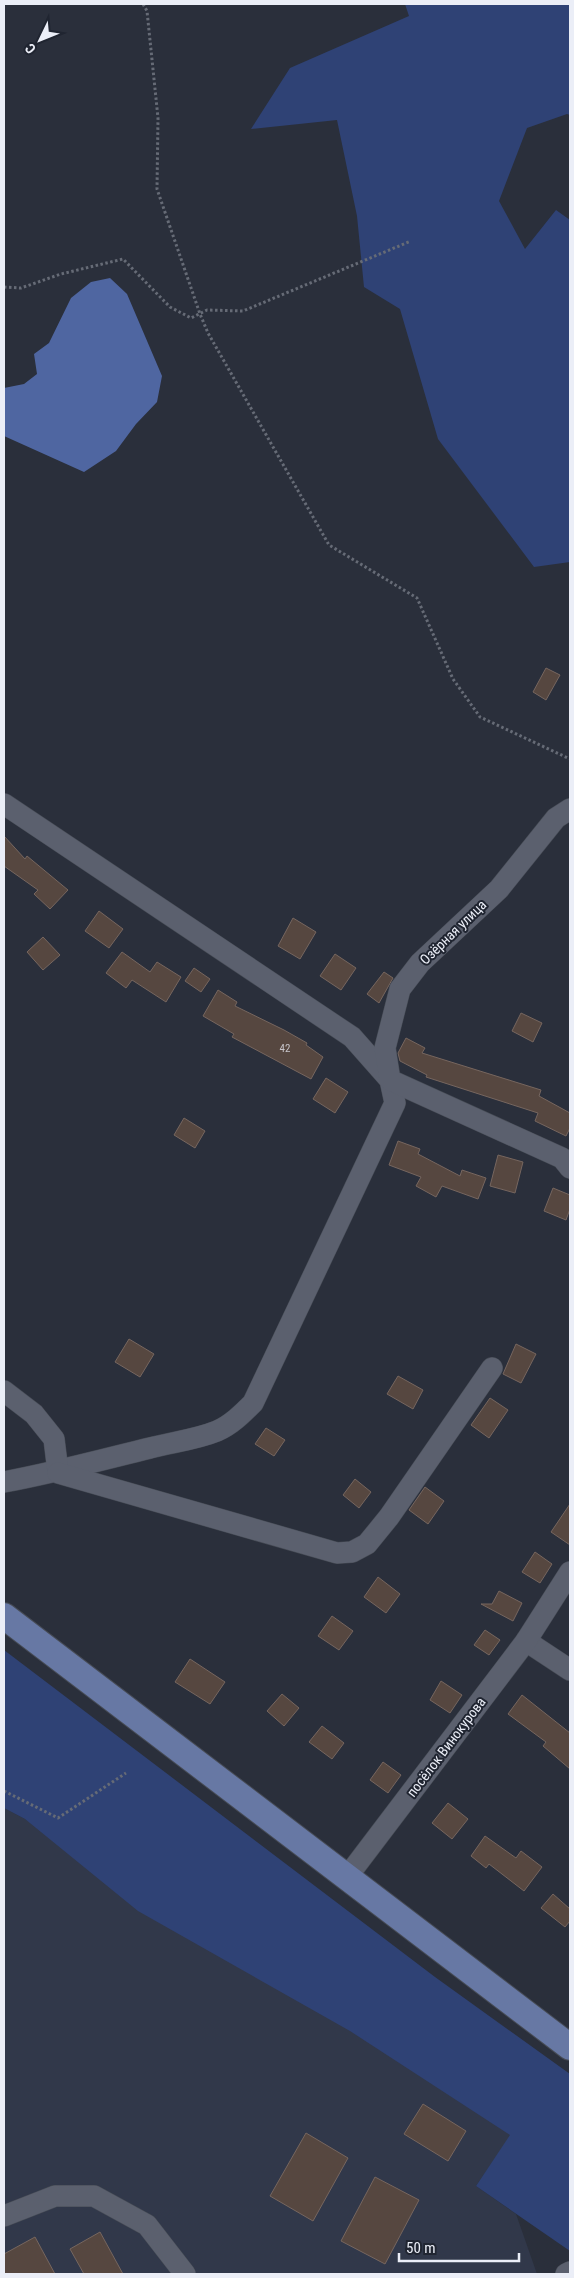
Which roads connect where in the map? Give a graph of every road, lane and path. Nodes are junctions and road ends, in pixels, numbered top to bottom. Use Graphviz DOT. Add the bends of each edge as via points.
graph roads {
  1 [pos="142,4"];
  2 [pos="412,241"];
  3 [pos="4,288"];
  4 [pos="200,314"];
  5 [pos="570,759"];
  6 [pos="4,804"];
  7 [pos="570,809"];
  8 [pos="390,1080"];
  9 [pos="570,1168"];
  10 [pos="492,1368"];
  11 [pos="4,1391"];
  12 [pos="58,1472"];
  13 [pos="4,1482"];
  14 [pos="570,1572"];
  15 [pos="4,1616"];
  16 [pos="526,1642"];
  17 [pos="570,1670"];
  18 [pos="126,1773"];
  19 [pos="4,1791"];
  20 [pos="347,1877"];
  21 [pos="570,2047"];
  22 [pos="4,2216"];
  23 [pos="570,2272"];
  24 [pos="185,2274"];
  25 [pos="566,2274"];
  1 -- 4 [label="path" via="147,10 158,118 157,189"];
  2 -- 4 [label="path" via="243,311 207,310"];
  3 -- 4 [label="path" via="20,288 123,259 170,307 191,318"];
  4 -- 5 [label="path" via="329,545 417,598 453,680 480,717"];
  6 -- 8 [label="street" via="318,1012 352,1037"];
  7 -- 8 [label="street, Озёрная улица" via="556,818 499,889 420,963 400,989 385,1048"];
  8 -- 9 [label="street" via="562,1158"];
  8 -- 12 [label="street, Озёрная улица" via="395,1103 253,1403 238,1418 217,1430"];
  10 -- 12 [label="street" via="389,1517 367,1544 352,1552 337,1553"];
  11 -- 12 [label="street" via="34,1414 54,1439"];
  12 -- 13 [label="street, Озёрная улица"];
  14 -- 16 [label="street, посёлок Винокурова"];
  15 -- 20 [label="main road"];
  16 -- 17 [label="street"];
  16 -- 20 [label="street, посёлок Винокурова"];
  18 -- 19 [label="path" via="58,1818"];
  20 -- 21 [label="main road"];
  22 -- 24 [label="street" via="55,2196 94,2196 147,2225"];
  23 -- 25 [label="street"];
}
